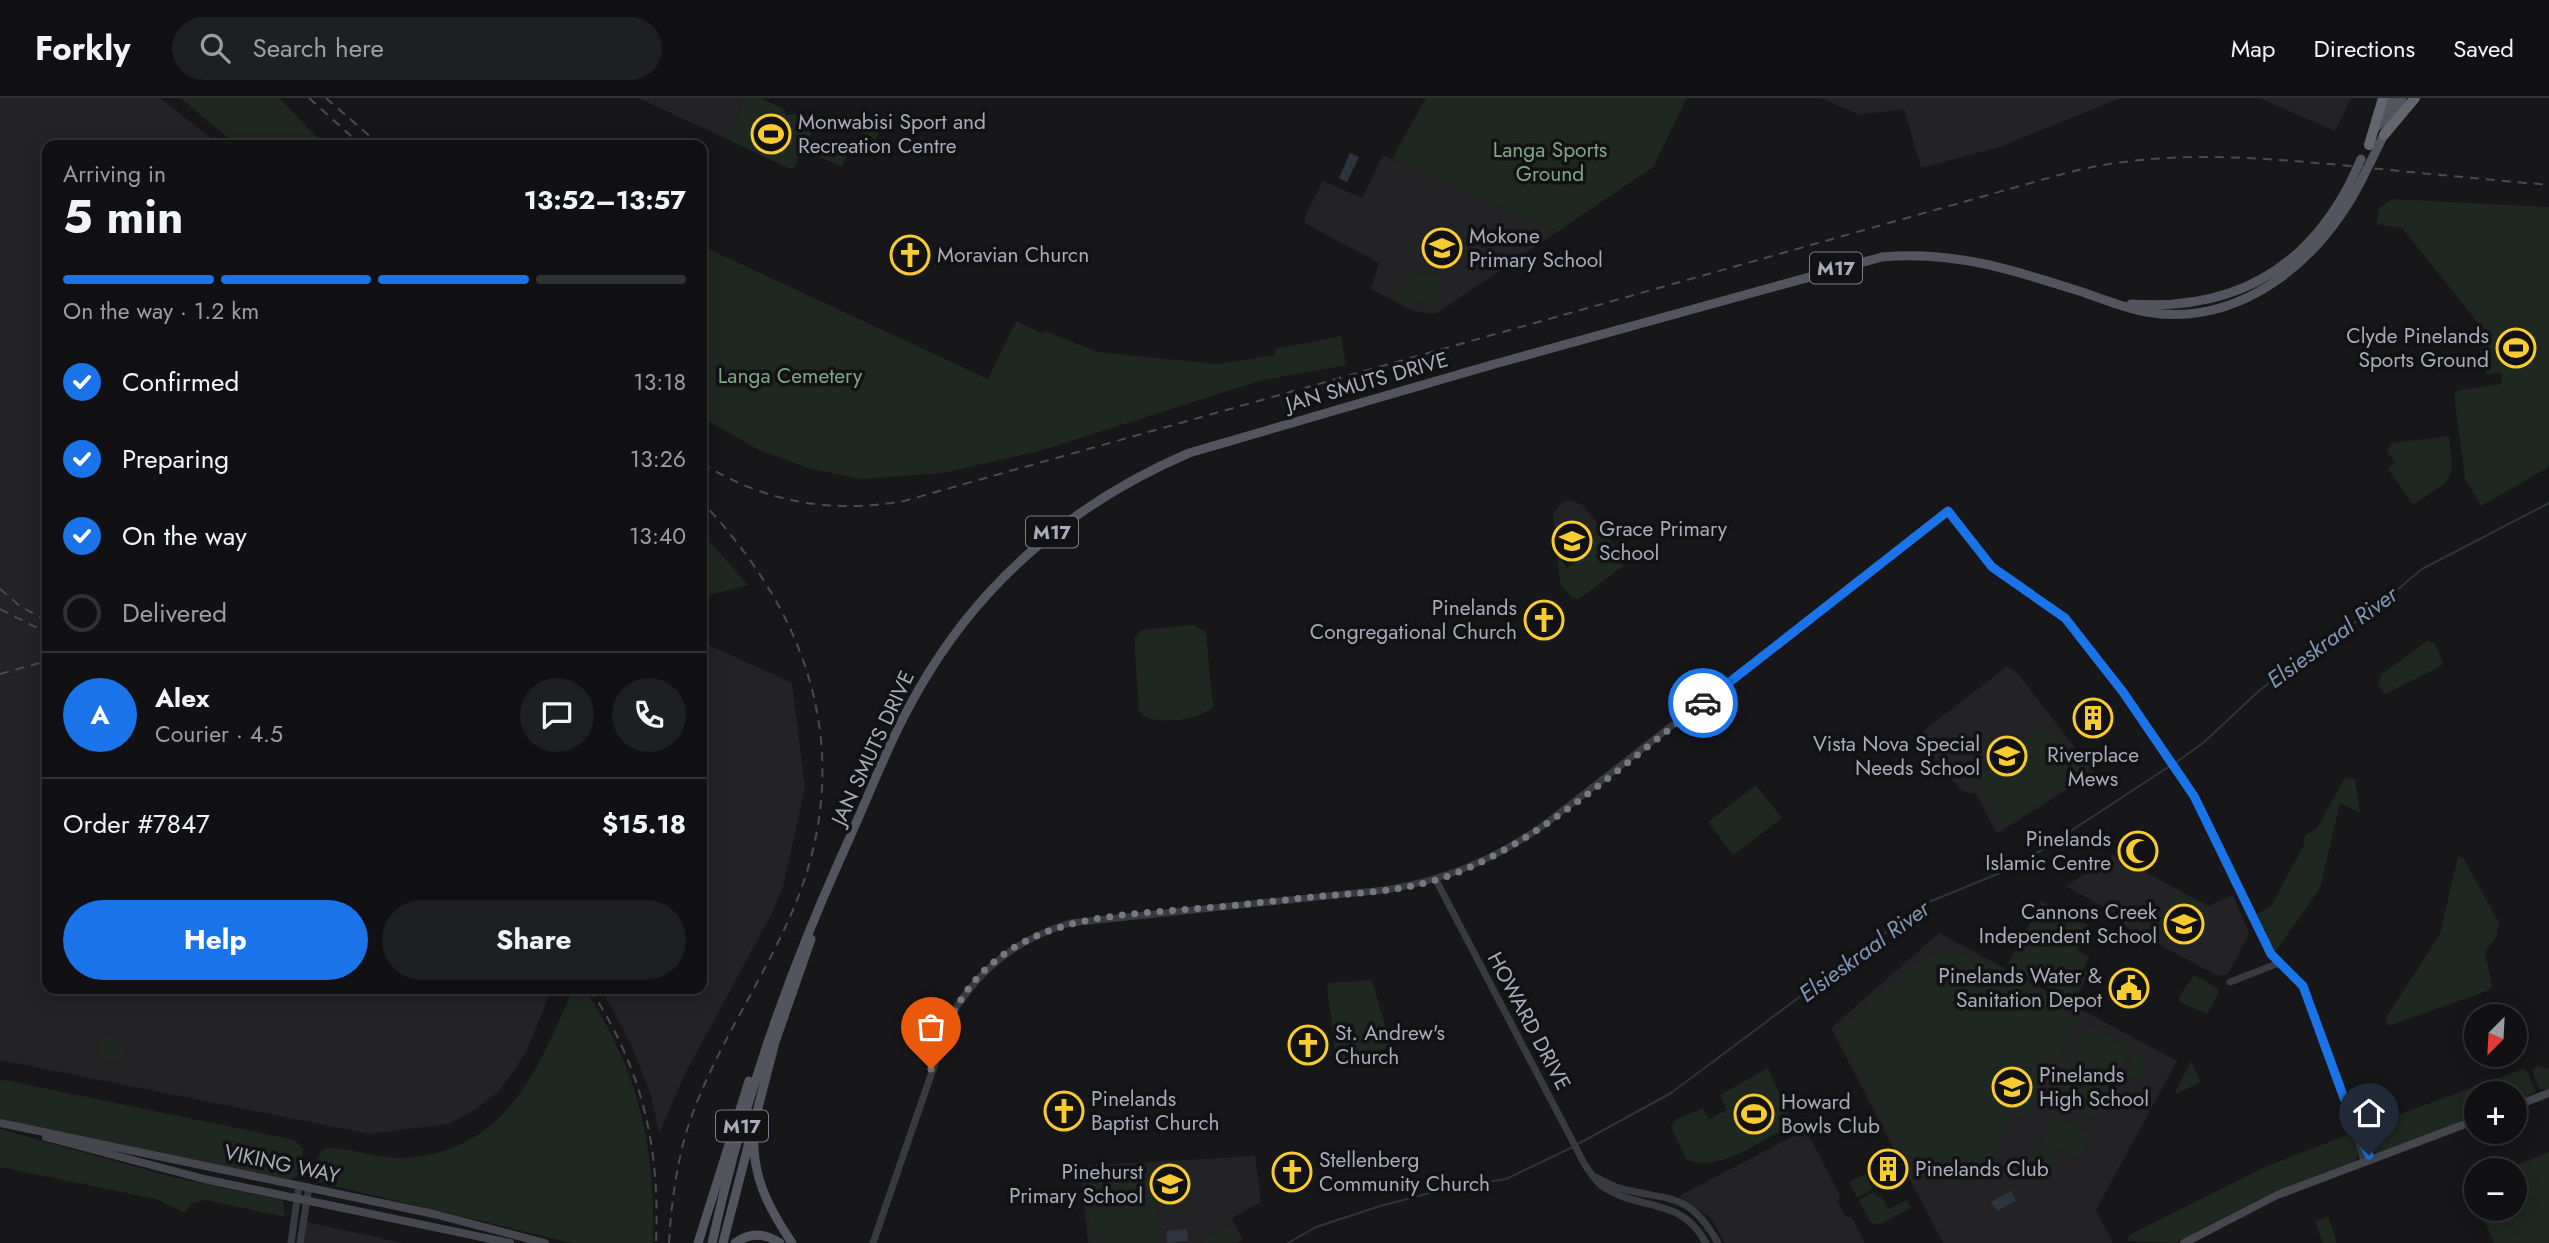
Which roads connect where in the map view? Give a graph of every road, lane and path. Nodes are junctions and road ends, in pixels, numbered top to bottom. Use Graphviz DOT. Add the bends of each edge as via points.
graph roads {
  1 [pos="2383,98"];
  2 [pos="2392,98"];
  3 [pos="2403,98"];
  4 [pos="2415,98"];
  5 [pos="2384,135"];
  6 [pos="2369,145"];
  7 [pos="2366,161"];
  8 [pos="835,872"];
  9 [pos="1436,880"];
  10 [pos="2279,963"];
  11 [pos="2230,982"];
  12 [pos="767,1042"];
  13 [pos="2549,1093"];
  14 [pos="2527,1101"];
  15 [pos="757,1108"];
  16 [pos="0,1123"];
  17 [pos="2464,1124"];
  18 [pos="10,1125"];
  19 [pos="2367,1160"];
  20 [pos="1594,1177"];
  21 [pos="299,1185"];
  22 [pos="309,1187"];
  23 [pos="296,1200"];
  24 [pos="306,1202"];
  25 [pos="291,1243"];
  26 [pos="300,1243"];
  27 [pos="510,1243"];
  28 [pos="545,1243"];
  29 [pos="698,1243"];
  30 [pos="712,1243"];
  31 [pos="723,1243"];
  32 [pos="735,1243"];
  33 [pos="780,1243"];
  34 [pos="792,1243"];
  35 [pos="873,1243"];
  36 [pos="1706,1243"];
  37 [pos="1718,1243"];
  38 [pos="2184,1243"];
  1 -- 6 [label="highway"];
  2 -- 6 [label="main road, JAN SMUTS DRIVE / M17"];
  3 -- 5 [label="main road, JAN SMUTS DRIVE / M17"];
  4 -- 5 [label="highway"];
  5 -- 7 [label="main road, JAN SMUTS DRIVE / M17"];
  6 -- 7 [label="main road, JAN SMUTS DRIVE / M17"];
  7 -- 8 [label="main road, JAN SMUTS DRIVE / M17, bridge" via="2343,214 2319,245 2285,276 2253,295 2216,308 2166,314 2132,309 1970,259 1882,257 1233,439 1148,470 1078,511 1033,548 961,626 907,710"];
  8 -- 12 [label="main road, JAN SMUTS DRIVE / M17"];
  8 -- 15 [label="main road, JAN SMUTS DRIVE / M17" via="775,1042"];
  9 -- 10 [label="street" via="1480,864 1535,831 1948,511 1992,567 2065,618 2123,692 2200,807"];
  9 -- 20 [label="street, HOWARD DRIVE"];
  9 -- 35 [label="street" via="1385,890 1094,919 1053,929 1012,948 971,986 952,1014"];
  10 -- 11 [label="street"];
  10 -- 19 [label="street" via="2303,986"];
  12 -- 29 [label="main road" via="743,1097"];
  12 -- 30 [label="main road, JAN SMUTS DRIVE / M17"];
  13 -- 14 [label="main road"];
  15 -- 31 [label="main road, JAN SMUTS DRIVE / M17"];
  15 -- 34 [label="main road" via="753,1144 759,1184"];
  16 -- 18 [label="main road, VIKING WAY"];
  17 -- 19 [label="main road"];
  18 -- 21 [label="main road, VIKING WAY"];
  18 -- 23 [label="main road, VIKING WAY" via="102,1154"];
  19 -- 38 [label="main road" via="2277,1195"];
  20 -- 36 [label="street, HOWARD DRIVE" via="1616,1194 1677,1212 1695,1225"];
  20 -- 37 [label="street" via="1616,1188 1684,1203 1705,1221"];
  21 -- 22 [label="main road, VIKING WAY"];
  21 -- 23 [label="street"];
  22 -- 24 [label="street"];
  22 -- 28 [label="main road, VIKING WAY"];
  23 -- 24 [label="main road, VIKING WAY"];
  23 -- 25 [label="street"];
  24 -- 26 [label="street"];
  24 -- 27 [label="main road, VIKING WAY"];
  32 -- 33 [label="main road" via="759,1234"];
}
